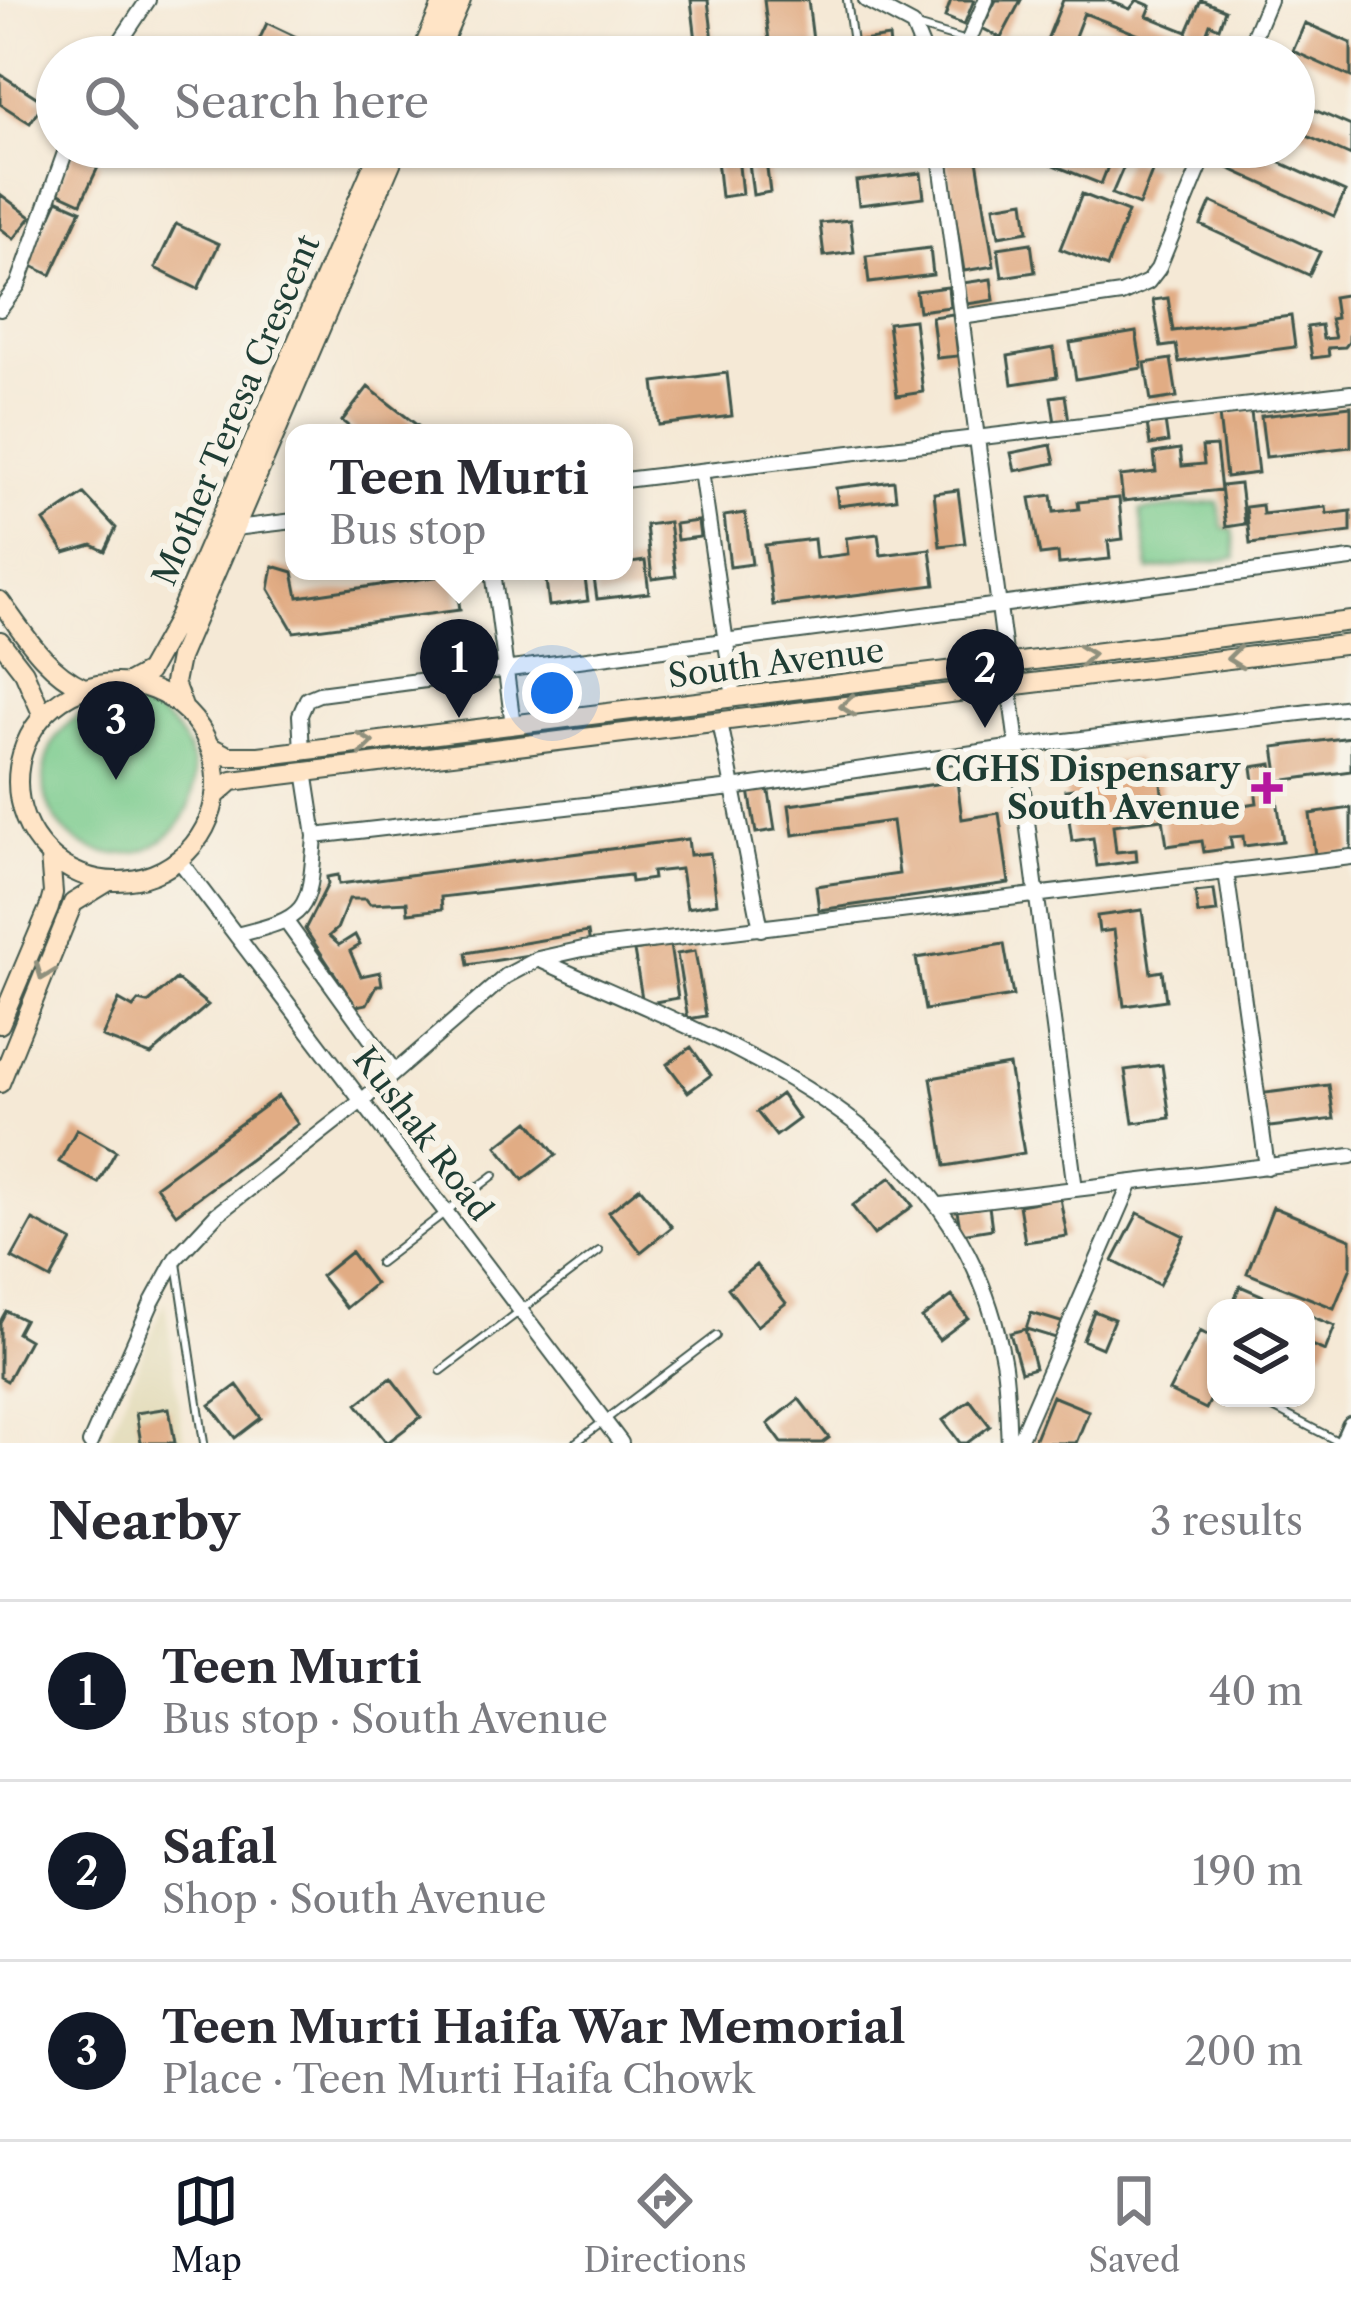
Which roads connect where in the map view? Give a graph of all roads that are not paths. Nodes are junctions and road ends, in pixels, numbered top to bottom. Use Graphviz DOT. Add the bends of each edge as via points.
graph roads {
  1 [pos="148,0"];
  2 [pos="444,0"];
  3 [pos="461,0"];
  4 [pos="847,0"];
  5 [pos="866,0"];
  6 [pos="986,0"];
  7 [pos="1269,0"];
  8 [pos="913,25"];
  9 [pos="124,36"];
  10 [pos="429,36"];
  11 [pos="445,36"];
  12 [pos="852,36"];
  13 [pos="917,36"];
  14 [pos="949,36"];
  15 [pos="971,36"];
  16 [pos="1254,36"];
  17 [pos="60,168"];
  18 [pos="372,168"];
  19 [pos="389,168"];
  20 [pos="942,168"];
  21 [pos="1199,168"];
  22 [pos="0,309"];
  23 [pos="961,317"];
  24 [pos="1351,393"];
  25 [pos="976,438"];
  26 [pos="701,471"];
  27 [pos="633,480"];
  28 [pos="285,522"];
  29 [pos="235,528"];
  30 [pos="1351,559"];
  31 [pos="495,580"];
  32 [pos="0,602"];
  33 [pos="997,605"];
  34 [pos="1351,621"];
  35 [pos="724,640"];
  36 [pos="0,641"];
  37 [pos="1351,644"];
  38 [pos="1005,665"];
  39 [pos="505,668"];
  40 [pos="128,683"];
  41 [pos="84,688"];
  42 [pos="1008,689"];
  43 [pos="734,698"];
  44 [pos="1351,707"];
  45 [pos="183,708"];
  46 [pos="43,716"];
  47 [pos="720,722"];
  48 [pos="513,725"];
  49 [pos="209,746"];
  50 [pos="1015,747"];
  51 [pos="302,751"];
  52 [pos="305,771"];
  53 [pos="732,788"];
  54 [pos="9,791"];
  55 [pos="215,796"];
  56 [pos="315,836"];
  57 [pos="50,856"];
  58 [pos="1351,857"];
  59 [pos="179,860"];
  60 [pos="1226,871"];
  61 [pos="109,881"];
  62 [pos="1034,893"];
  63 [pos="287,923"];
  64 [pos="760,929"];
  65 [pos="236,935"];
  66 [pos="538,959"];
  67 [pos="0,1024"];
  68 [pos="394,1071"];
  69 [pos="0,1083"];
  70 [pos="364,1099"];
  71 [pos="1351,1156"];
  72 [pos="1268,1167"];
  73 [pos="494,1175"];
  74 [pos="1131,1183"];
  75 [pos="1075,1189"];
  76 [pos="941,1205"];
  77 [pos="447,1211"];
  78 [pos="599,1251"];
  79 [pos="176,1258"];
  80 [pos="379,1263"];
  81 [pos="521,1311"];
  82 [pos="716,1336"];
  83 [pos="442,1371"];
  84 [pos="1272,1407"];
  85 [pos="604,1420"];
  86 [pos="1351,1425"];
  87 [pos="90,1443"];
  88 [pos="204,1443"];
  89 [pos="574,1443"];
  90 [pos="621,1443"];
  91 [pos="1014,1443"];
  92 [pos="1342,1443"];
  1 -- 9 [label="street"];
  2 -- 10 [label="main road"];
  3 -- 11 [label="main road"];
  4 -- 12 [label="lane"];
  5 -- 8 [label="street"];
  6 -- 15 [label="street"];
  7 -- 16 [label="street"];
  8 -- 13 [label="street"];
  8 -- 14 [label="lane"];
  17 -- 22 [label="street" via="18,285"];
  18 -- 40 [label="main road, Mother Teresa Crescent" via="176,623 148,672"];
  19 -- 29 [label="main road, Mother Teresa Crescent"];
  20 -- 23 [label="street"];
  21 -- 23 [label="street" via="1148,282 1121,294"];
  23 -- 25 [label="street"];
  24 -- 25 [label="street"];
  25 -- 26 [label="street"];
  25 -- 33 [label="street"];
  26 -- 27 [label="street"];
  26 -- 35 [label="street"];
  28 -- 29 [label="street"];
  29 -- 45 [label="main road, Mother Teresa Crescent" via="178,658 174,683"];
  30 -- 33 [label="street"];
  31 -- 39 [label="street"];
  32 -- 41 [label="main road" via="52,668"];
  33 -- 35 [label="street"];
  33 -- 38 [label="street"];
  38 -- 34 [label="main road, South Avenue, one-way"];
  35 -- 39 [label="street"];
  35 -- 43 [label="street"];
  36 -- 46 [label="main road"];
  37 -- 42 [label="main road, South Avenue, one-way"];
  38 -- 42 [label="street"];
  38 -- 43 [label="main road, South Avenue"];
  39 -- 48 [label="street"];
  39 -- 51 [label="street" via="319,694 300,715"];
  40 -- 41 [label="main road"];
  40 -- 45 [label="main road"];
  41 -- 46 [label="main road"];
  42 -- 47 [label="main road, South Avenue, one-way"];
  42 -- 50 [label="street"];
  43 -- 48 [label="main road, South Avenue"];
  44 -- 50 [label="street"];
  45 -- 49 [label="main road"];
  46 -- 54 [label="main road"];
  47 -- 52 [label="main road, South Avenue"];
  47 -- 53 [label="street"];
  51 -- 48 [label="main road, South Avenue, one-way"];
  49 -- 51 [label="main road, South Avenue" via="228,756"];
  49 -- 55 [label="main road"];
  50 -- 53 [label="street"];
  50 -- 62 [label="street"];
  52 -- 55 [label="main road, South Avenue" via="232,781"];
  52 -- 56 [label="street"];
  53 -- 56 [label="street"];
  53 -- 64 [label="street"];
  54 -- 57 [label="main road"];
  55 -- 59 [label="main road"];
  56 -- 63 [label="street" via="303,907"];
  57 -- 61 [label="main road"];
  57 -- 67 [label="main road" via="49,908"];
  58 -- 60 [label="street"];
  59 -- 61 [label="main road" via="146,877"];
  59 -- 65 [label="street, Kushak Road"];
  60 -- 62 [label="street"];
  60 -- 72 [label="street"];
  61 -- 69 [label="main road, one-way" via="73,903"];
  62 -- 64 [label="street"];
  62 -- 75 [label="street"];
  63 -- 65 [label="street"];
  63 -- 68 [label="street"];
  64 -- 66 [label="street"];
  65 -- 70 [label="street, Kushak Road"];
  66 -- 68 [label="street" via="506,976"];
  66 -- 76 [label="street" via="752,1057 826,1100 894,1152"];
  68 -- 70 [label="street"];
  70 -- 77 [label="street, Kushak Road"];
  70 -- 79 [label="street" via="217,1214"];
  71 -- 72 [label="street"];
  72 -- 74 [label="street"];
  73 -- 77 [label="lane"];
  74 -- 75 [label="street"];
  74 -- 91 [label="street"];
  75 -- 76 [label="street"];
  76 -- 91 [label="street" via="981,1285 1003,1360"];
  77 -- 80 [label="lane"];
  77 -- 81 [label="street, Kushak Road"];
  78 -- 81 [label="lane"];
  79 -- 87 [label="street"];
  79 -- 88 [label="lane"];
  81 -- 83 [label="lane"];
  81 -- 85 [label="street, Kushak Road"];
  82 -- 85 [label="lane"];
  84 -- 92 [label="lane"];
  85 -- 89 [label="lane"];
  85 -- 90 [label="street, Kushak Road"];
  86 -- 92 [label="street"];
}
